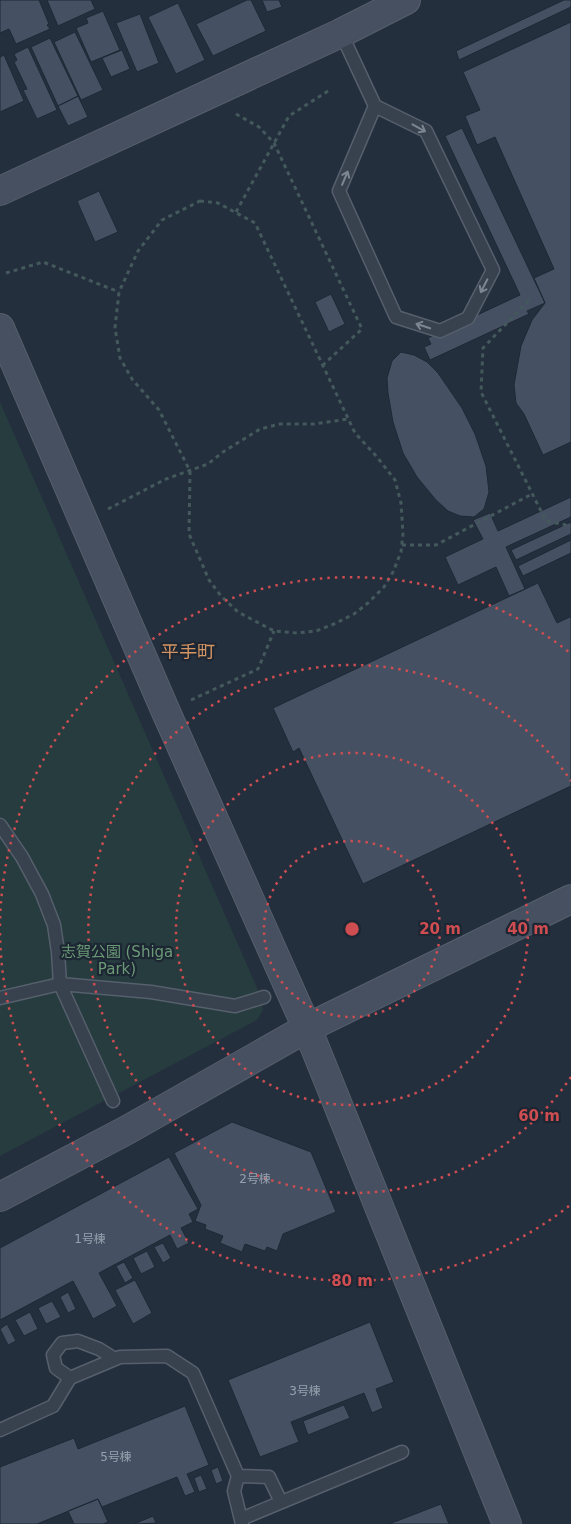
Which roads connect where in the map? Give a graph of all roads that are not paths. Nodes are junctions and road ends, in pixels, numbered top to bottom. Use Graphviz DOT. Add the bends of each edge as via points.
graph roads {
  1 [pos="406,0"];
  2 [pos="341,33"];
  3 [pos="375,106"];
  4 [pos="0,191"];
  5 [pos="0,328"];
  6 [pos="0,825"];
  7 [pos="571,899"];
  8 [pos="60,984"];
  9 [pos="264,997"];
  10 [pos="0,998"];
  11 [pos="307,1028"];
  12 [pos="114,1101"];
  13 [pos="0,1197"];
  14 [pos="115,1359"];
  15 [pos="70,1378"];
  16 [pos="0,1430"];
  17 [pos="402,1452"];
  18 [pos="238,1476"];
  19 [pos="281,1502"];
  20 [pos="242,1522"];
  21 [pos="507,1524"];
  1 -- 2 [label="street"];
  2 -- 3 [label="lane"];
  2 -- 4 [label="street"];
  3 -- 3 [label="lane, one-way" via="426,131 493,270 468,318 440,331 396,317 339,191"];
  5 -- 11 [label="street"];
  6 -- 8 [label="lane" via="42,894 54,925"];
  7 -- 11 [label="street"];
  8 -- 9 [label="lane" via="151,992 235,1006"];
  8 -- 10 [label="lane"];
  8 -- 12 [label="lane"];
  11 -- 13 [label="street" via="127,1130"];
  11 -- 21 [label="street"];
  14 -- 15 [label="lane"];
  14 -- 15 [label="lane" via="78,1341 62,1343 53,1355 56,1368"];
  14 -- 18 [label="lane" via="167,1356 193,1373"];
  15 -- 16 [label="lane" via="53,1406"];
  17 -- 19 [label="lane"];
  18 -- 19 [label="lane" via="269,1477"];
  18 -- 20 [label="lane" via="234,1491"];
  19 -- 20 [label="lane"];
}
